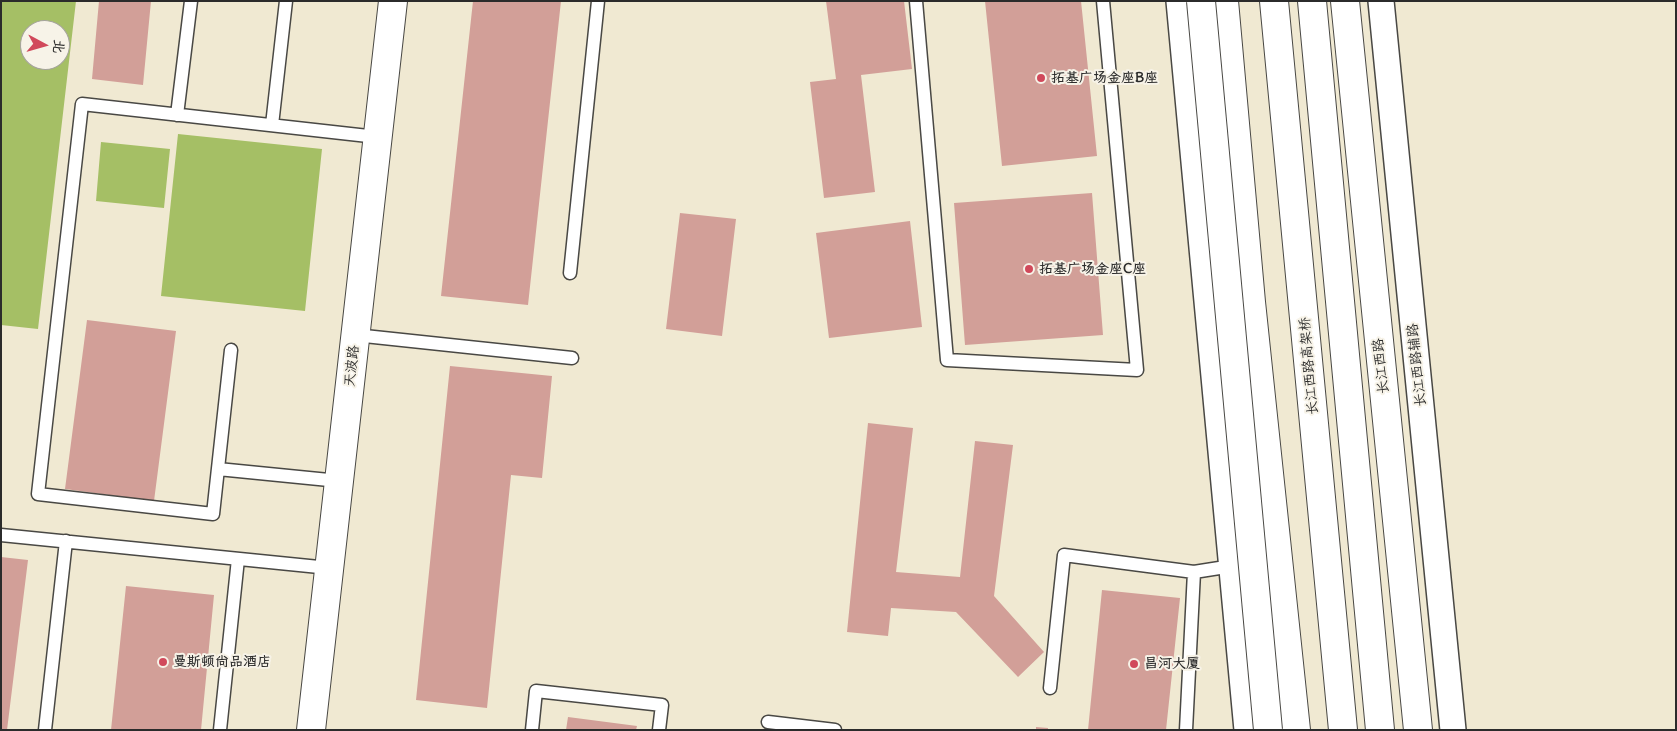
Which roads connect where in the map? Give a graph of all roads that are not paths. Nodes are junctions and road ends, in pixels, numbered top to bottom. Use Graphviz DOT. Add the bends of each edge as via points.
graph roads {
  1 [pos="191,1"];
  2 [pos="286,1"];
  3 [pos="393,1"];
  4 [pos="598,1"];
  5 [pos="916,1"];
  6 [pos="1103,1"];
  7 [pos="1179,1"];
  8 [pos="1201,1"];
  9 [pos="1224,1"];
  10 [pos="1274,1"];
  11 [pos="1312,1"];
  12 [pos="1345,1"];
  13 [pos="1362,1"];
  14 [pos="1381,1"];
  15 [pos="177,115"];
  16 [pos="272,125"];
  17 [pos="378,137"];
  18 [pos="570,273"];
  19 [pos="355,335"];
  20 [pos="231,350"];
  21 [pos="572,358"];
  22 [pos="218,469"];
  23 [pos="339,480"];
  24 [pos="1,535"];
  25 [pos="66,541"];
  26 [pos="238,559"];
  27 [pos="1232,566"];
  28 [pos="329,568"];
  29 [pos="1194,572"];
  30 [pos="1050,688"];
  31 [pos="768,722"];
  32 [pos="45,730"];
  33 [pos="220,730"];
  34 [pos="311,730"];
  35 [pos="532,730"];
  36 [pos="659,730"];
  37 [pos="836,730"];
  38 [pos="1186,730"];
  39 [pos="1247,730"];
  40 [pos="1268,730"];
  41 [pos="1296,730"];
  42 [pos="1343,730"];
  43 [pos="1380,730"];
  44 [pos="1418,730"];
  45 [pos="1434,730"];
  46 [pos="1453,730"];
  1 -- 15 [label="lane"];
  2 -- 16 [label="lane"];
  3 -- 17 [label="main road, 天波路"];
  4 -- 18 [label="lane"];
  5 -- 6 [label="lane" via="947,360 1137,370"];
  7 -- 27 [label="street"];
  8 -- 40 [label="main road, bridge"];
  9 -- 41 [label="main road" via="1251,302"];
  10 -- 42 [label="main road, 长江西路高架桥"];
  11 -- 43 [label="main road"];
  12 -- 44 [label="main road, 长江西路"];
  13 -- 45 [label="main road"];
  14 -- 46 [label="street, 长江西路辅路"];
  15 -- 16 [label="lane"];
  15 -- 22 [label="lane" via="82,104 38,494 213,514"];
  16 -- 17 [label="lane"];
  17 -- 19 [label="main road, 天波路"];
  19 -- 21 [label="lane"];
  19 -- 23 [label="main road, 天波路"];
  20 -- 22 [label="lane"];
  22 -- 23 [label="lane"];
  23 -- 28 [label="main road, 天波路"];
  24 -- 25 [label="lane"];
  25 -- 26 [label="lane"];
  25 -- 32 [label="lane"];
  26 -- 28 [label="lane"];
  26 -- 33 [label="lane"];
  27 -- 29 [label="lane"];
  27 -- 39 [label="street"];
  28 -- 34 [label="main road, 天波路"];
  29 -- 30 [label="lane" via="1064,555"];
  29 -- 38 [label="lane"];
  31 -- 37 [label="lane"];
  35 -- 36 [label="lane" via="536,691 662,705"];
}
